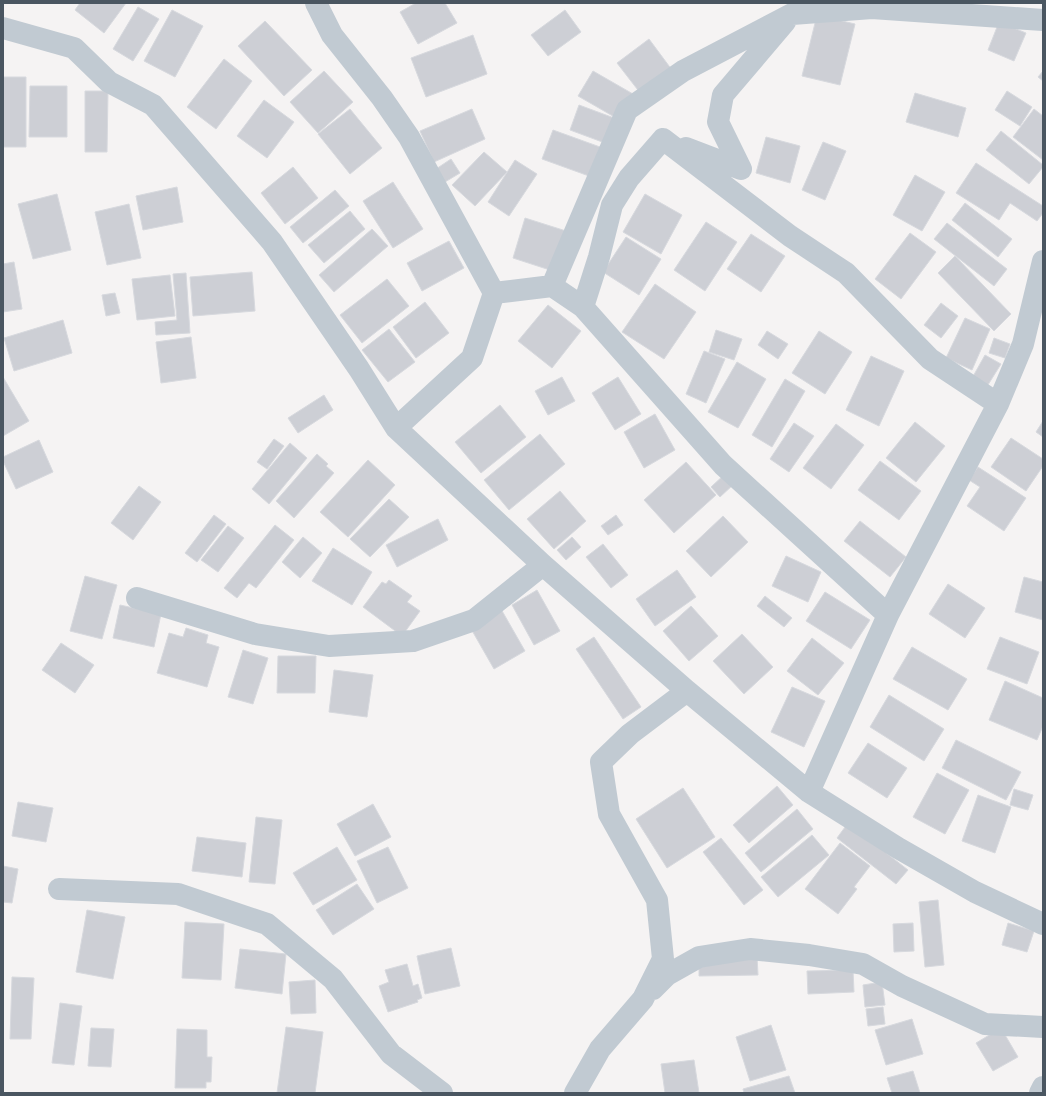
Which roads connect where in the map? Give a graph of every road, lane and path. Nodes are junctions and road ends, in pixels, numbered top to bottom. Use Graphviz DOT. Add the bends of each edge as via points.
graph roads {
  1 [pos="316,3"];
  2 [pos="792,14"];
  3 [pos="1043,20"];
  4 [pos="3,28"];
  5 [pos="663,139"];
  6 [pos="1043,261"];
  7 [pos="552,286"];
  8 [pos="494,293"];
  9 [pos="583,307"];
  10 [pos="998,404"];
  11 [pos="396,428"];
  12 [pos="543,565"];
  13 [pos="137,598"];
  14 [pos="888,615"];
  15 [pos="687,691"];
  16 [pos="808,792"];
  17 [pos="59,889"];
  18 [pos="1043,924"];
  19 [pos="643,999"];
  20 [pos="1043,1027"];
  21 [pos="1043,1087"];
  22 [pos="442,1093"];
  23 [pos="575,1093"];
  24 [pos="1040,1093"];
  1 -- 8 [label="street" via="332,35 382,98 409,138"];
  2 -- 3 [label="street" via="872,8"];
  2 -- 5 [label="street" via="723,95 718,122 741,169"];
  2 -- 7 [label="street" via="682,72 627,110"];
  4 -- 11 [label="street" via="74,48 109,82 152,105 272,242"];
  5 -- 9 [label="street" via="629,178 612,205"];
  5 -- 10 [label="street" via="790,236 846,273 930,359"];
  6 -- 10 [label="street" via="1023,344"];
  7 -- 8 [label="street"];
  7 -- 9 [label="street"];
  8 -- 11 [label="street" via="472,358"];
  9 -- 14 [label="street" via="723,465"];
  10 -- 14 [label="street"];
  11 -- 12 [label="street"];
  12 -- 13 [label="street" via="474,620 413,641 329,646 255,634"];
  12 -- 15 [label="street"];
  14 -- 16 [label="street"];
  15 -- 16 [label="street"];
  15 -- 19 [label="street" via="630,734 601,762 609,814 657,900 663,959"];
  16 -- 18 [label="street" via="975,892"];
  17 -- 22 [label="street" via="178,894 267,924 333,980 391,1054"];
  19 -- 20 [label="street" via="667,975 699,957 750,949 863,964 902,986 984,1024"];
  19 -- 23 [label="street" via="600,1049"];
  21 -- 24 [label="street"];
}
